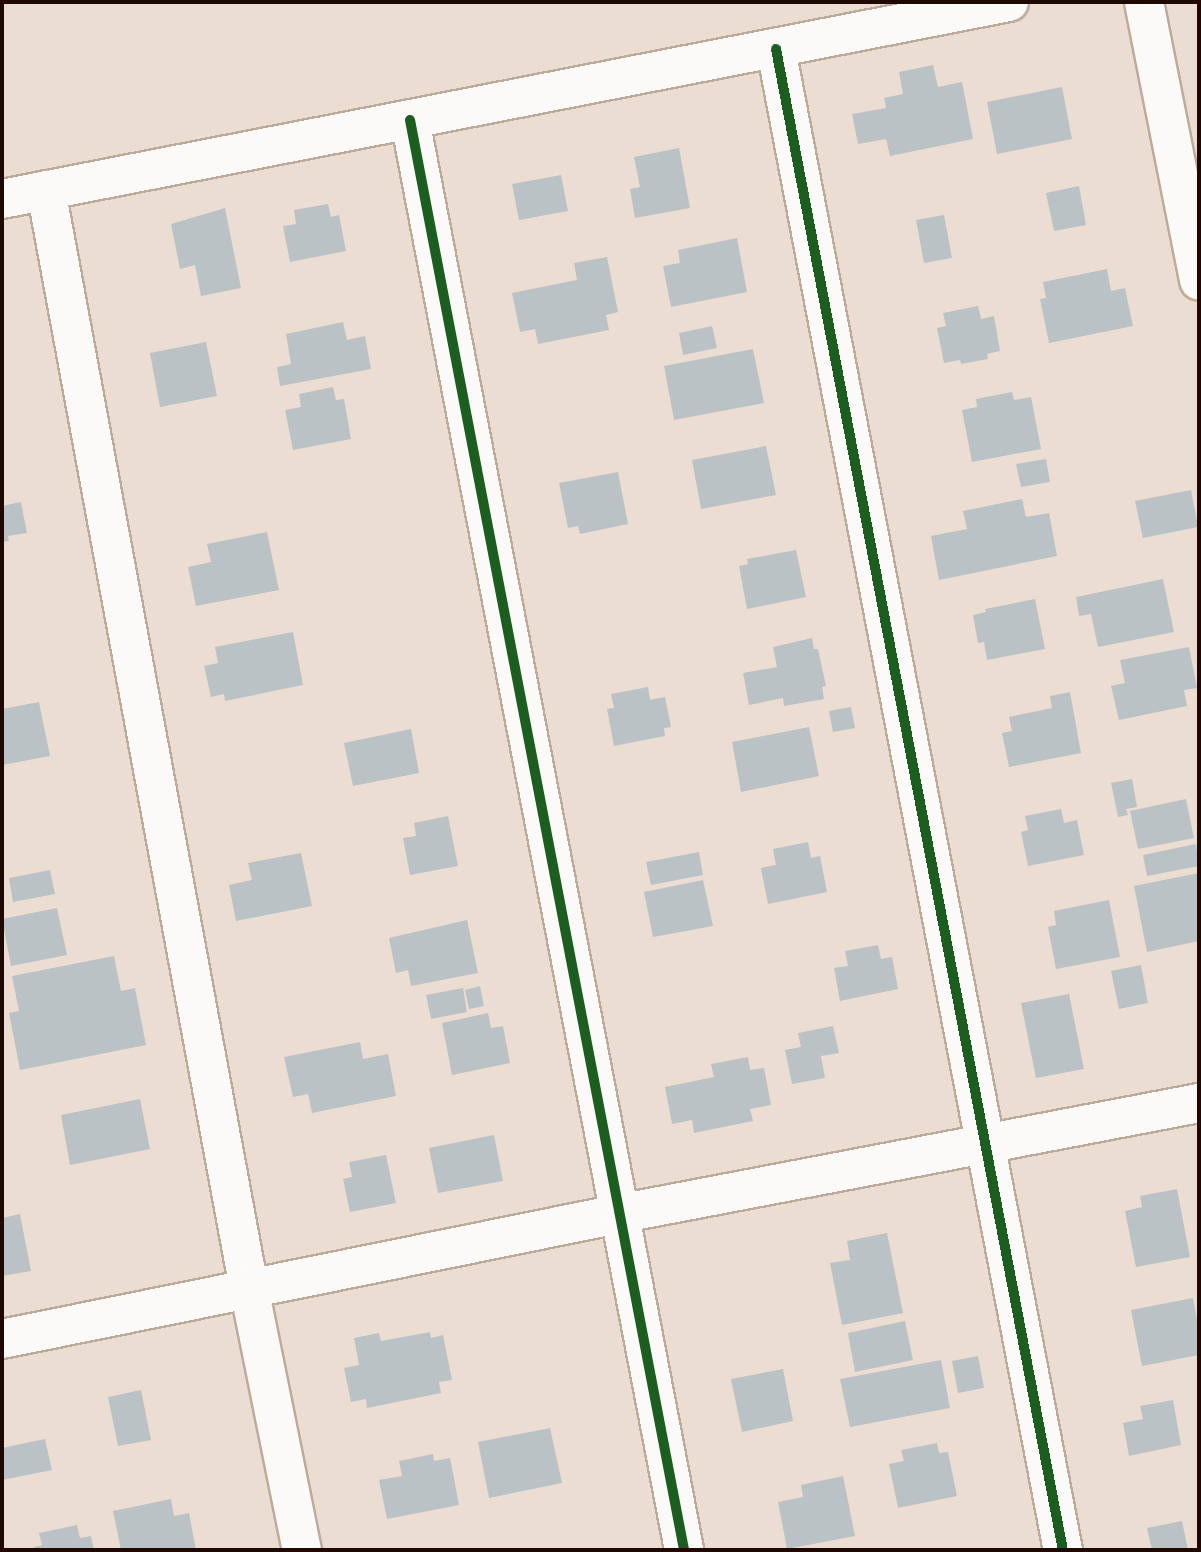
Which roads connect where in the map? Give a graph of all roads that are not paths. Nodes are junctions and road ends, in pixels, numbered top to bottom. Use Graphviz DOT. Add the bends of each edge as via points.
graph roads {
  1 [pos="1009,2"];
  2 [pos="1144,2"];
  3 [pos="776,49"];
  4 [pos="410,120"];
  5 [pos="46,190"];
  6 [pos="2,199"];
  7 [pos="1199,281"];
  8 [pos="1199,1103"];
  9 [pos="987,1143"];
  10 [pos="618,1214"];
  11 [pos="248,1288"];
  12 [pos="2,1339"];
  13 [pos="302,1550"];
  14 [pos="684,1550"];
  15 [pos="1063,1550"];
  1 -- 3 [label="street"];
  2 -- 7 [label="street"];
  3 -- 4 [label="street"];
  3 -- 9 [label="street"];
  4 -- 5 [label="street"];
  4 -- 10 [label="street"];
  5 -- 6 [label="street"];
  5 -- 11 [label="street"];
  8 -- 9 [label="street"];
  9 -- 10 [label="street"];
  9 -- 15 [label="street"];
  10 -- 11 [label="street"];
  10 -- 14 [label="street"];
  11 -- 12 [label="street"];
  11 -- 13 [label="street"];
}
